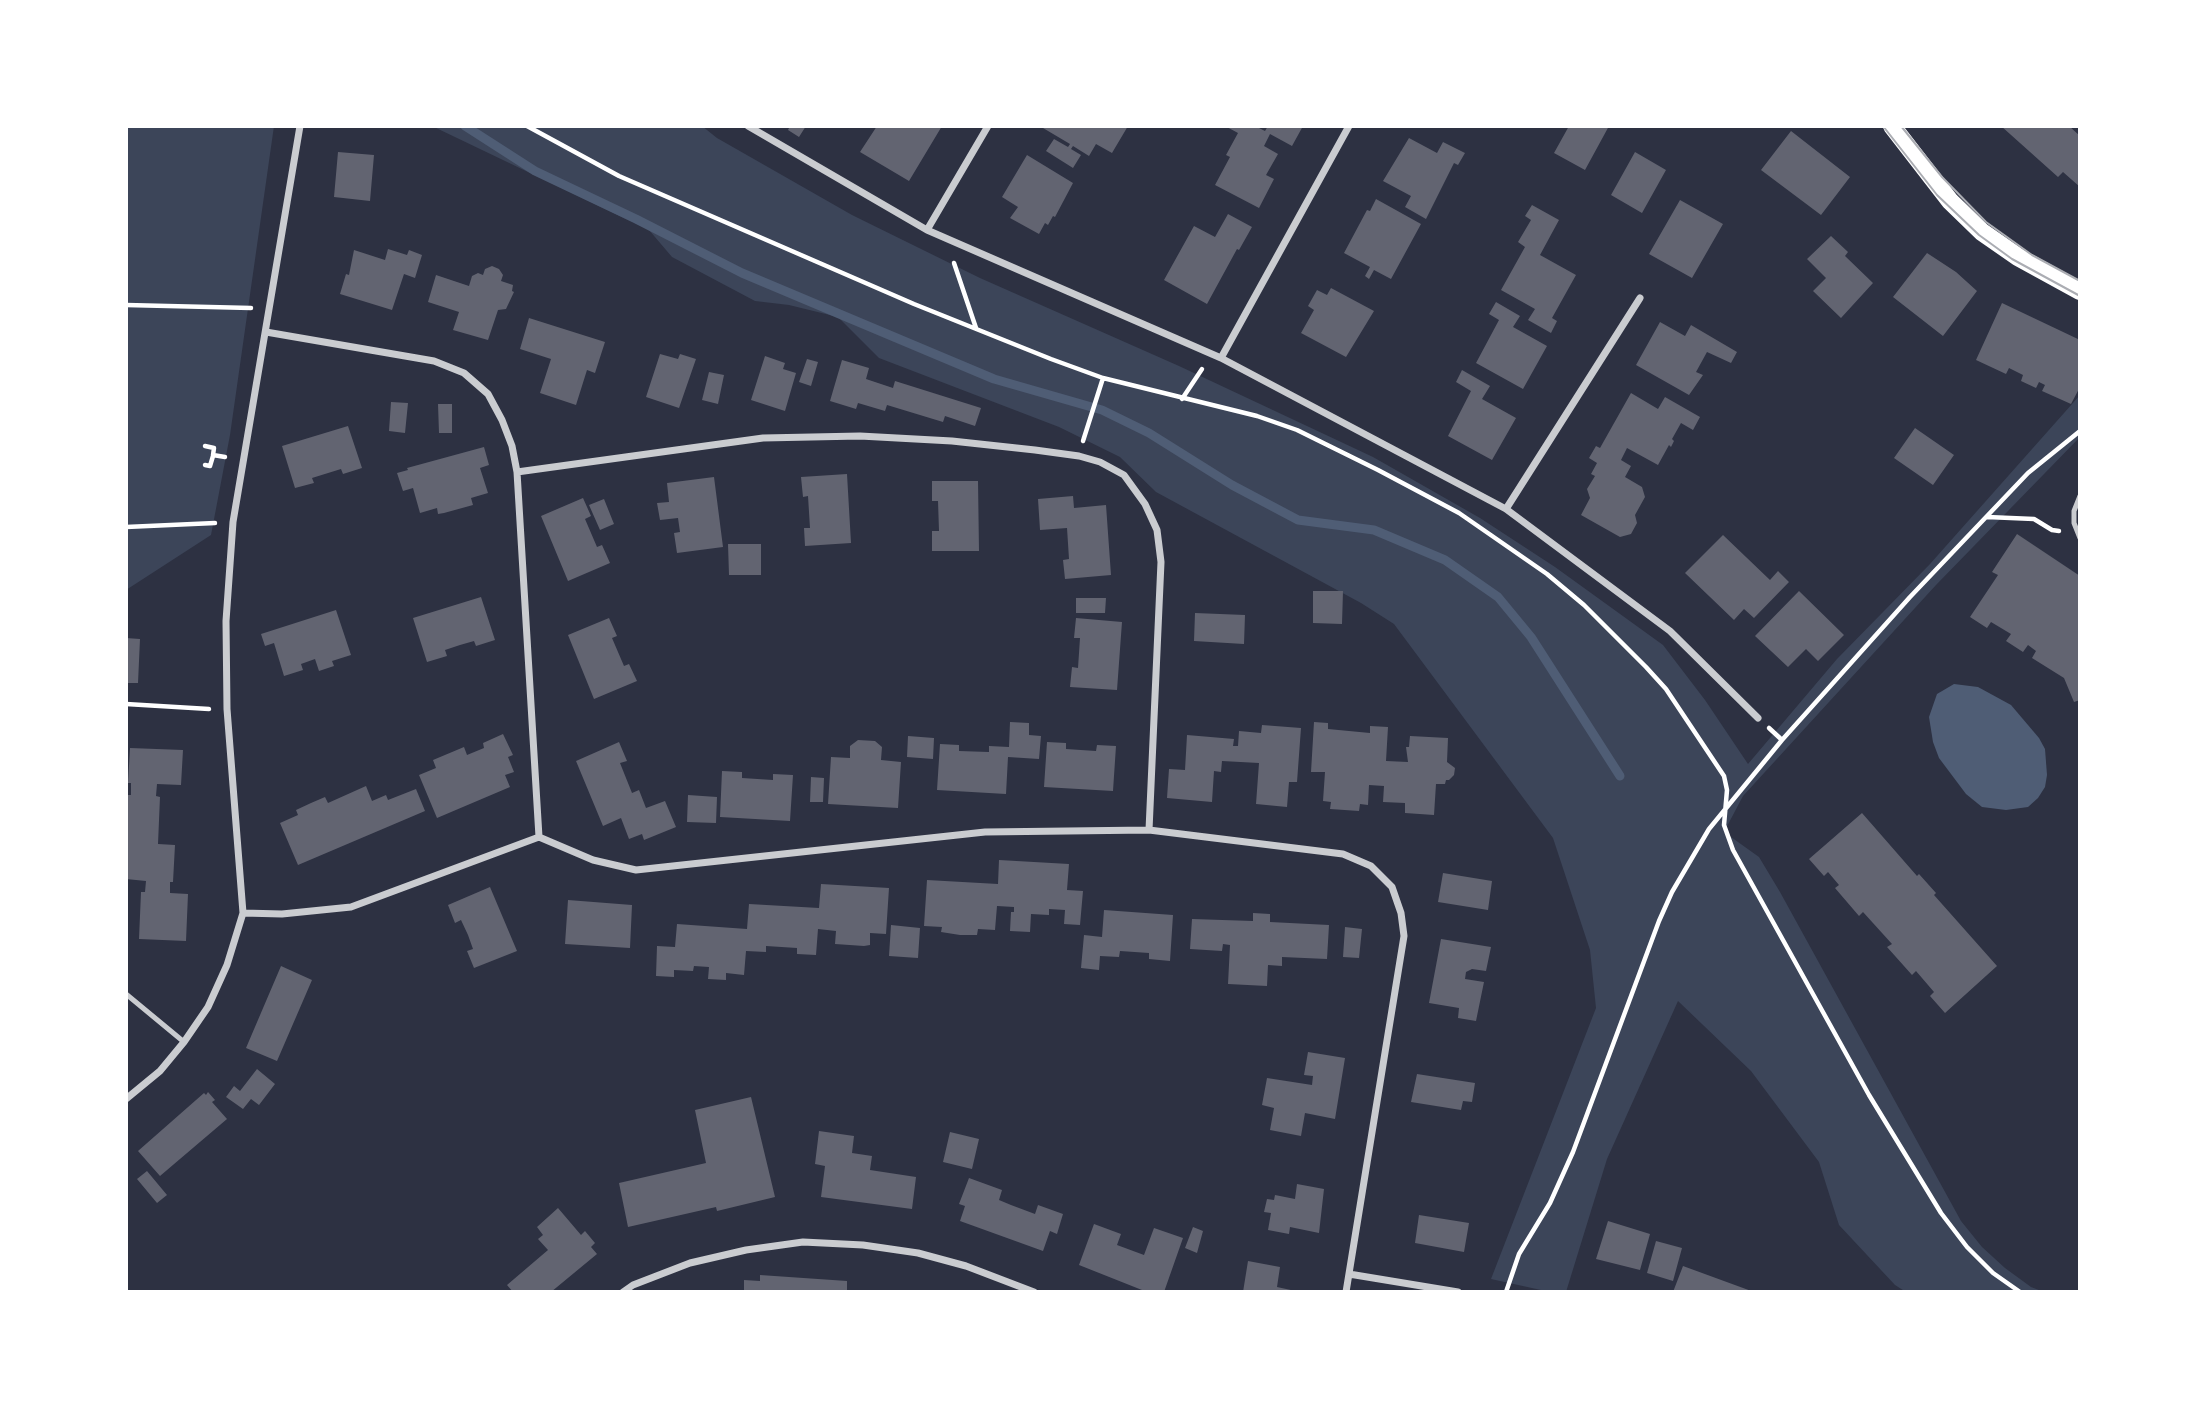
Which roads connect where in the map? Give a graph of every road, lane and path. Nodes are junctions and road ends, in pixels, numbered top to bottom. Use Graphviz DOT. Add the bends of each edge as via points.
graph roads {
  1 [pos="300,126"];
  2 [pos="527,126"];
  3 [pos="748,126"];
  4 [pos="988,126"];
  5 [pos="1349,126"];
  6 [pos="1892,126"];
  7 [pos="927,230"];
  8 [pos="945,238"];
  9 [pos="2080,291"];
  10 [pos="1640,298"];
  11 [pos="126,305"];
  12 [pos="270,308"];
  13 [pos="976,328"];
  14 [pos="266,332"];
  15 [pos="1221,358"];
  16 [pos="1103,378"];
  17 [pos="1182,399"];
  18 [pos="2080,431"];
  19 [pos="1083,441"];
  20 [pos="205,446"];
  21 [pos="213,455"];
  22 [pos="244,459"];
  23 [pos="205,465"];
  24 [pos="517,472"];
  25 [pos="2080,496"];
  26 [pos="1506,509"];
  27 [pos="1986,517"];
  28 [pos="233,522"];
  29 [pos="126,527"];
  30 [pos="2078,535"];
  31 [pos="126,704"];
  32 [pos="227,709"];
  33 [pos="1758,719"];
  34 [pos="1725,808"];
  35 [pos="1149,830"];
  36 [pos="539,836"];
  37 [pos="243,913"];
  38 [pos="126,994"];
  39 [pos="184,1042"];
  40 [pos="126,1100"];
  41 [pos="1349,1274"];
  42 [pos="623,1292"];
  43 [pos="1034,1292"];
  44 [pos="1346,1292"];
  45 [pos="1458,1292"];
  46 [pos="1506,1292"];
  47 [pos="2020,1292"];
  1 -- 12 [label="street"];
  2 -- 13 [label="path" via="619,176"];
  3 -- 7 [label="street"];
  4 -- 7 [label="street"];
  5 -- 15 [label="street"];
  6 -- 9 [label="main road" via="1950,201 1982,232"];
  7 -- 8 [label="street"];
  8 -- 13 [label="path"];
  8 -- 15 [label="street"];
  10 -- 26 [label="street"];
  11 -- 12 [label="path"];
  12 -- 14 [label="street"];
  13 -- 16 [label="path"];
  14 -- 22 [label="street"];
  14 -- 24 [label="street" via="433,361 464,373 488,394 502,420"];
  15 -- 17 [label="path" via="1202,369"];
  15 -- 26 [label="street"];
  16 -- 17 [label="path"];
  16 -- 19 [label="path"];
  17 -- 34 [label="path" via="1297,430 1459,513 1547,575 1666,690 1724,776"];
  18 -- 27 [label="path" via="2028,473"];
  20 -- 21 [label="path" via="214,448"];
  21 -- 22 [label="path"];
  21 -- 23 [label="path" via="211,466"];
  22 -- 28 [label="street"];
  24 -- 35 [label="street" via="763,438 846,437 1046,451 1100,462 1124,475 1157,530 1161,562"];
  24 -- 36 [label="street"];
  25 -- 30 [label="lane" via="2074,511"];
  26 -- 33 [label="street" via="1670,631"];
  27 -- 30 [label="path" via="2034,519 2052,530"];
  27 -- 34 [label="path" via="1791,729"];
  28 -- 29 [label="path"];
  28 -- 32 [label="street" via="226,621"];
  31 -- 32 [label="path"];
  32 -- 37 [label="street"];
  34 -- 46 [label="path" via="1672,892 1573,1152 1550,1203 1519,1254"];
  34 -- 47 [label="path" via="1724,825 1733,850 1913,1170 1967,1247"];
  35 -- 36 [label="street" via="985,832 636,870 593,860"];
  35 -- 41 [label="street" via="1343,853 1371,866 1392,887 1404,936"];
  36 -- 37 [label="street" via="351,907"];
  37 -- 39 [label="street" via="208,1007"];
  38 -- 39 [label="lane"];
  39 -- 40 [label="street" via="160,1071"];
  41 -- 44 [label="street"];
  41 -- 45 [label="street"];
  42 -- 43 [label="street" via="690,1263 803,1242 918,1253"];
}
